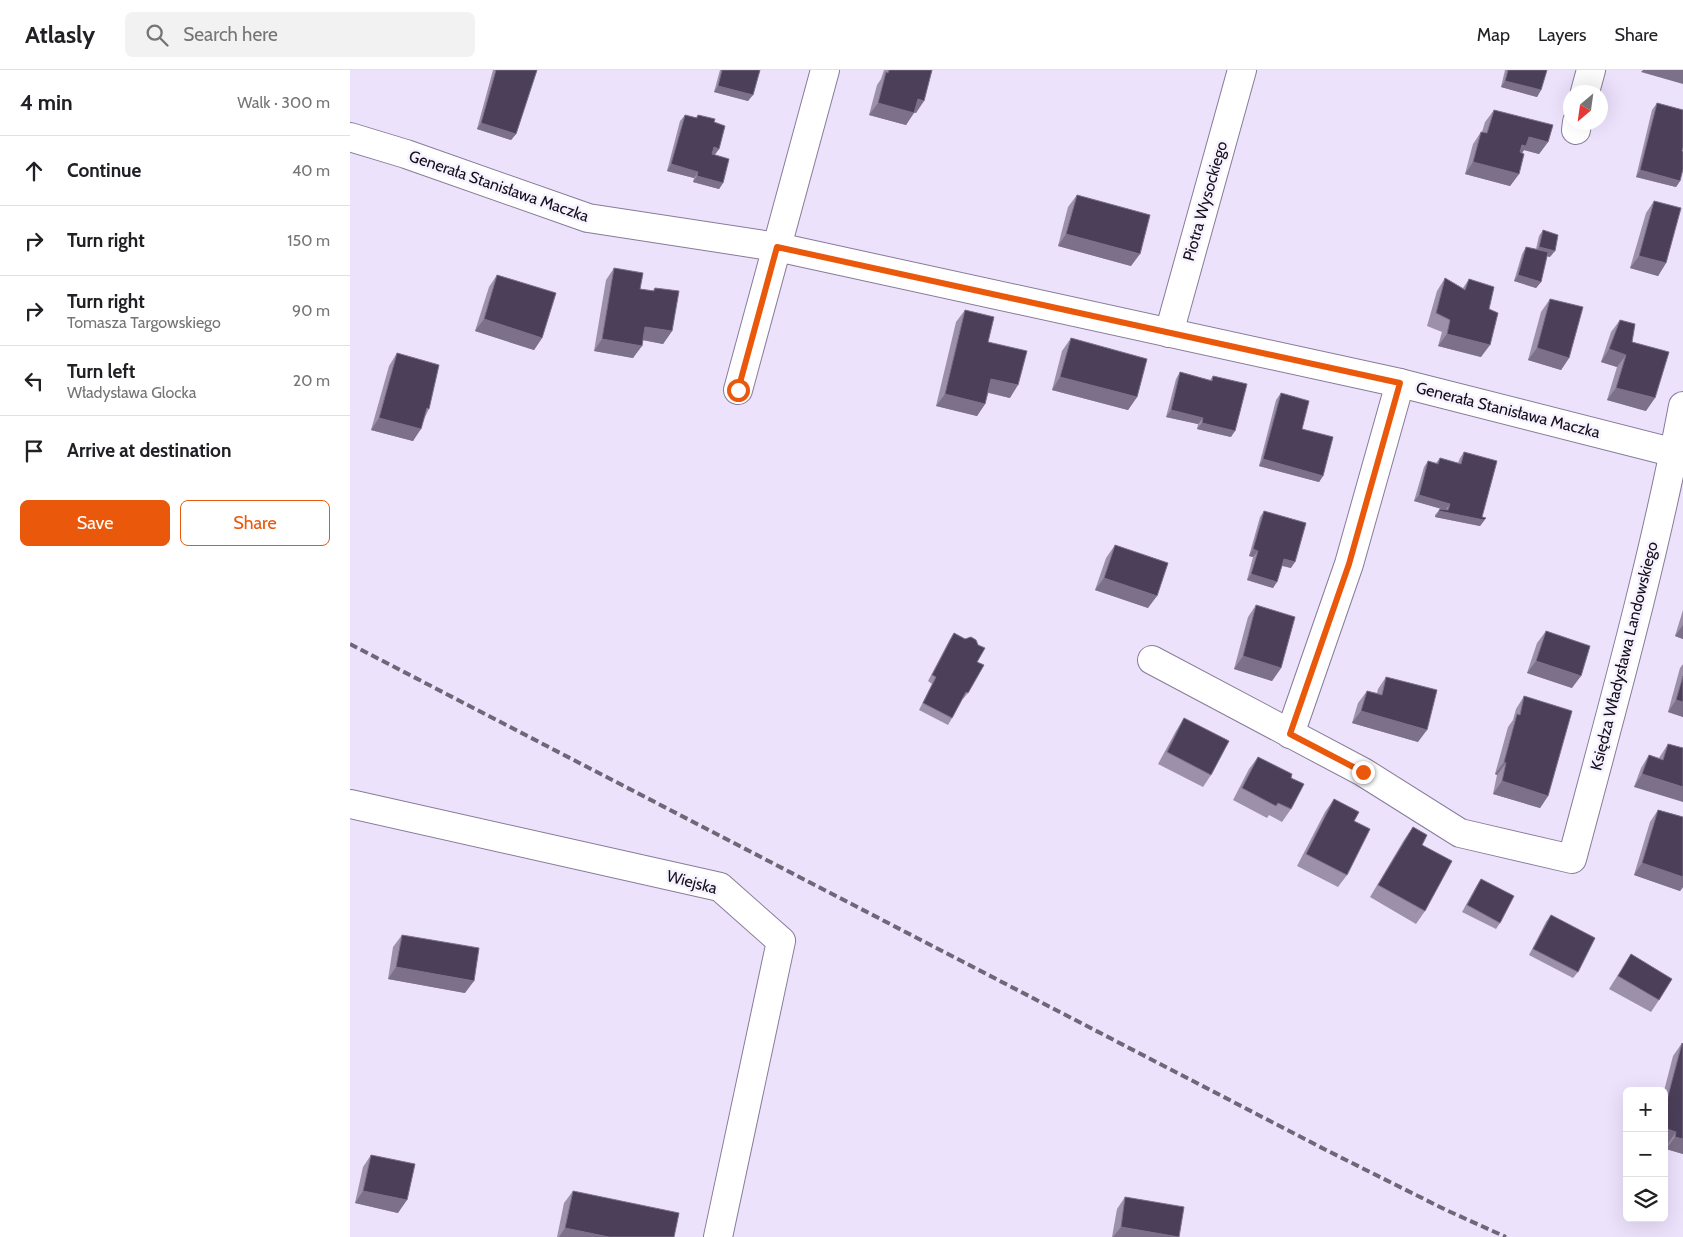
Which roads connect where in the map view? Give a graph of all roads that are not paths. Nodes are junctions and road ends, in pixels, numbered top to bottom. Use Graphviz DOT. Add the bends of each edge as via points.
graph roads {
  1 [pos="825,70"];
  2 [pos="1242,70"];
  3 [pos="1591,70"];
  4 [pos="1587,85"];
  5 [pos="350,137"];
  6 [pos="777,247"];
  7 [pos="1169,333"];
  8 [pos="1400,383"];
  9 [pos="738,390"];
  10 [pos="1683,406"];
  11 [pos="1679,454"];
  12 [pos="1152,660"];
  13 [pos="1290,734"];
  14 [pos="350,804"];
  15 [pos="718,1237"];
  1 -- 6 [label="street"];
  2 -- 7 [label="street, Piotra Wysockiego"];
  3 -- 4 [label="street"];
  5 -- 6 [label="street, Generała Stanisława Maczka" via="588,218"];
  6 -- 7 [label="street, Generała Stanisława Maczka"];
  6 -- 9 [label="street"];
  7 -- 8 [label="street, Generała Stanisława Maczka"];
  8 -- 11 [label="street, Generała Stanisława Maczka"];
  8 -- 13 [label="street" via="1349,564"];
  10 -- 11 [label="street, Księdza Władysława Landowskiego"];
  11 -- 13 [label="street, Księdza Władysława Landowskiego" via="1572,859 1460,833 1363,772"];
  12 -- 13 [label="street"];
  14 -- 15 [label="street, Wiejska" via="720,887 781,942"];
}
